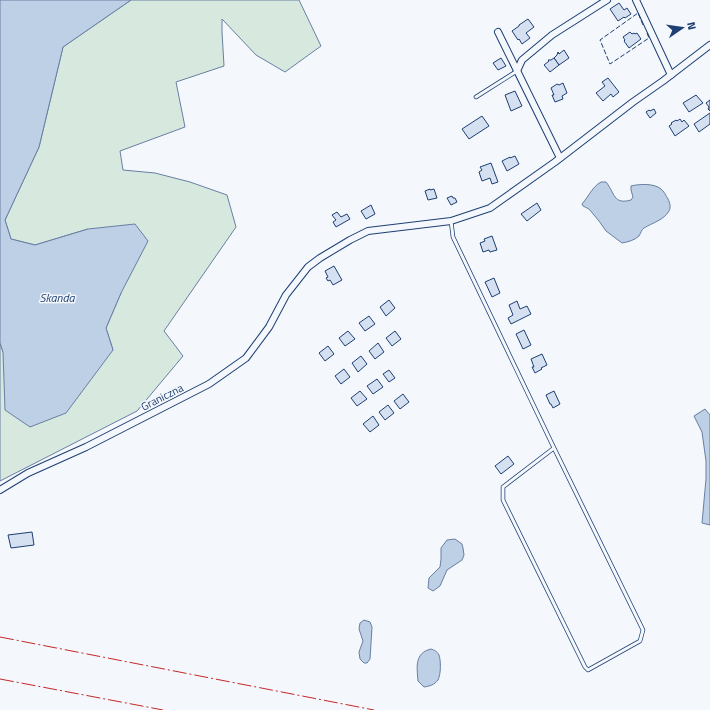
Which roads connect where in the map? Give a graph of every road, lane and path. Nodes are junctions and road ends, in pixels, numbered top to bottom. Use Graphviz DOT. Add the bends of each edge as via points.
graph roads {
  1 [pos="607,0"];
  2 [pos="636,0"];
  3 [pos="498,32"];
  4 [pos="710,45"];
  5 [pos="517,71"];
  6 [pos="672,75"];
  7 [pos="476,97"];
  8 [pos="560,158"];
  9 [pos="451,221"];
  10 [pos="554,448"];
  11 [pos="0,490"];
  1 -- 5 [label="street" via="552,35 522,60"];
  2 -- 6 [label="street"];
  3 -- 5 [label="street"];
  4 -- 6 [label="street, Graniczna"];
  5 -- 7 [label="lane"];
  5 -- 8 [label="street"];
  6 -- 8 [label="street, Graniczna"];
  8 -- 9 [label="street, Graniczna" via="490,208"];
  9 -- 10 [label="lane" via="453,236"];
  9 -- 11 [label="street, Graniczna" via="368,231 350,240 308,267 286,295 269,327 246,358 209,384 98,441 28,473"];
  10 -- 10 [label="lane" via="503,487 503,500 584,668 588,670 640,641 643,630"];
}
